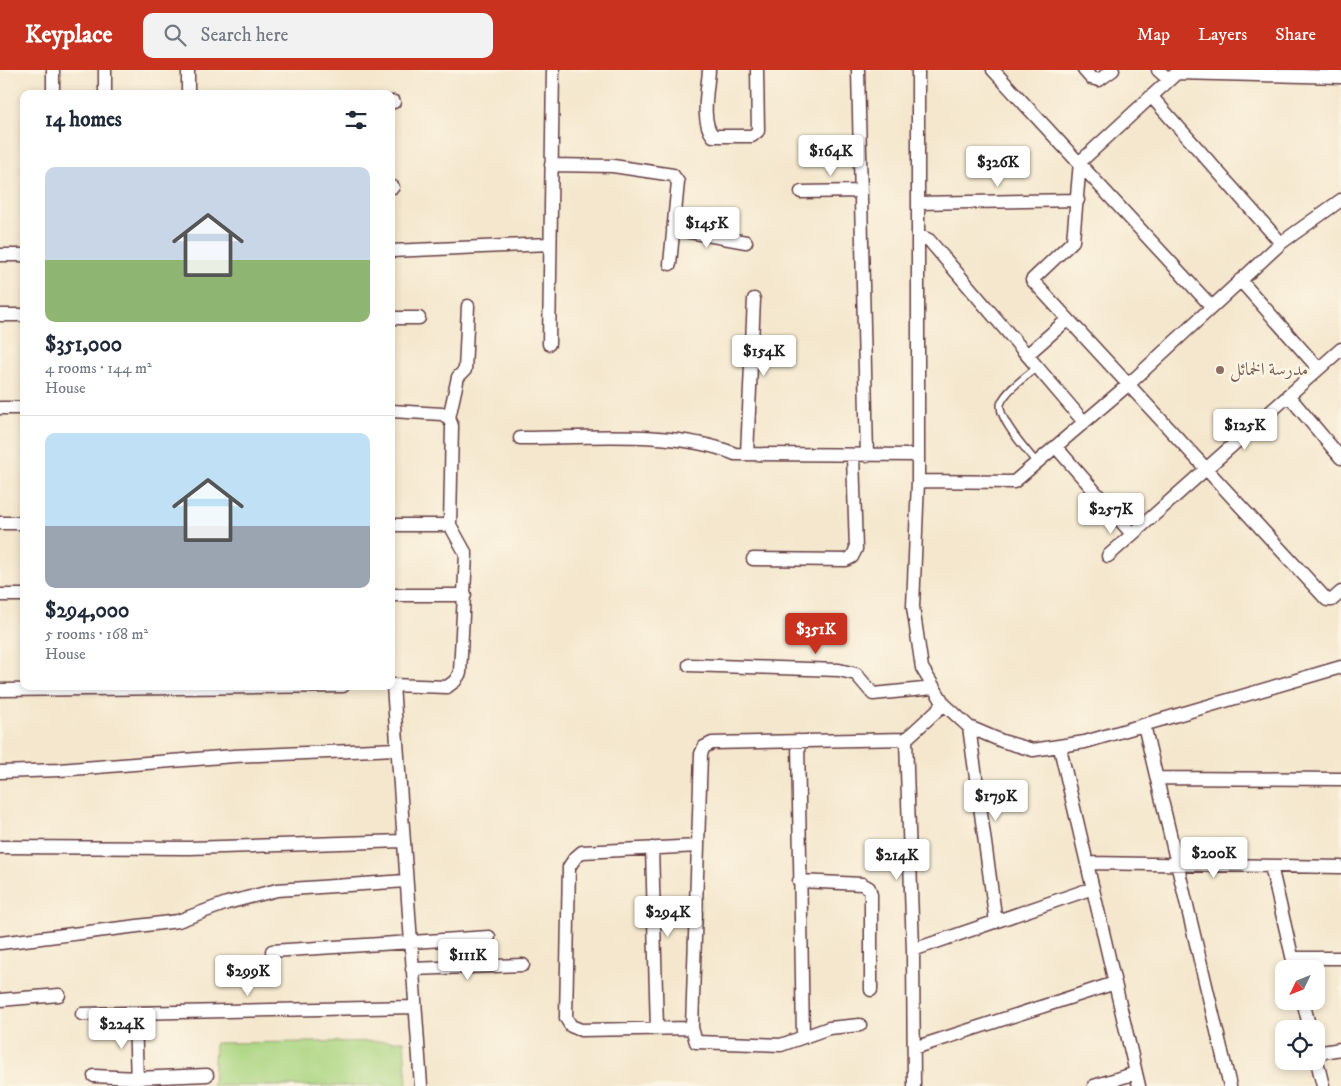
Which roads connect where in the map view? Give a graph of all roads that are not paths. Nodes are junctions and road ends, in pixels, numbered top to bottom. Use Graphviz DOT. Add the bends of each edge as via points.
graph roads {
  1 [pos="53,70"];
  2 [pos="105,70"];
  3 [pos="188,70"];
  4 [pos="553,70"];
  5 [pos="710,70"];
  6 [pos="758,70"];
  7 [pos="858,70"];
  8 [pos="918,70"];
  9 [pos="993,70"];
  10 [pos="1084,70"];
  11 [pos="1113,70"];
  12 [pos="1158,70"];
  13 [pos="1176,74"];
  14 [pos="1341,77"];
  15 [pos="53,90"];
  16 [pos="105,90"];
  17 [pos="188,90"];
  18 [pos="1151,96"];
  19 [pos="1080,162"];
  20 [pos="551,165"];
  21 [pos="861,191"];
  22 [pos="801,192"];
  23 [pos="1078,200"];
  24 [pos="1340,201"];
  25 [pos="918,203"];
  26 [pos="674,229"];
  27 [pos="918,235"];
  28 [pos="746,242"];
  29 [pos="1281,243"];
  30 [pos="550,244"];
  31 [pos="395,251"];
  32 [pos="20,255"];
  33 [pos="0,256"];
  34 [pos="670,264"];
  35 [pos="1240,280"];
  36 [pos="754,299"];
  37 [pos="468,306"];
  38 [pos="1210,306"];
  39 [pos="0,315"];
  40 [pos="20,315"];
  41 [pos="395,318"];
  42 [pos="419,318"];
  43 [pos="1068,318"];
  44 [pos="549,344"];
  45 [pos="1341,349"];
  46 [pos="1027,355"];
  47 [pos="1037,367"];
  48 [pos="1318,368"];
  49 [pos="1129,384"];
  50 [pos="1288,395"];
  51 [pos="0,408"];
  52 [pos="20,408"];
  53 [pos="395,410"];
  54 [pos="449,418"];
  55 [pos="1084,422"];
  56 [pos="520,438"];
  57 [pos="1056,447"];
  58 [pos="747,454"];
  59 [pos="918,455"];
  60 [pos="853,456"];
  61 [pos="867,456"];
  62 [pos="1341,458"];
  63 [pos="1037,463"];
  64 [pos="1204,469"];
  65 [pos="918,481"];
  66 [pos="0,523"];
  67 [pos="20,523"];
  68 [pos="395,525"];
  69 [pos="450,526"];
  70 [pos="1132,534"];
  71 [pos="1108,556"];
  72 [pos="753,559"];
  73 [pos="1341,592"];
  74 [pos="20,594"];
  75 [pos="0,595"];
  76 [pos="395,595"];
  77 [pos="465,595"];
  78 [pos="689,665"];
  79 [pos="1341,667"];
  80 [pos="395,686"];
  81 [pos="934,688"];
  82 [pos="0,690"];
  83 [pos="20,690"];
  84 [pos="392,690"];
  85 [pos="944,704"];
  86 [pos="1144,725"];
  87 [pos="969,726"];
  88 [pos="906,739"];
  89 [pos="798,741"];
  90 [pos="1060,748"];
  91 [pos="397,749"];
  92 [pos="0,772"];
  93 [pos="1157,778"];
  94 [pos="1341,779"];
  95 [pos="403,841"];
  96 [pos="698,846"];
  97 [pos="0,847"];
  98 [pos="652,848"];
  99 [pos="1088,863"];
  100 [pos="1177,865"];
  101 [pos="1271,866"];
  102 [pos="1341,867"];
  103 [pos="406,881"];
  104 [pos="799,881"];
  105 [pos="1094,888"];
  106 [pos="996,922"];
  107 [pos="489,937"];
  108 [pos="410,942"];
  109 [pos="0,943"];
  110 [pos="913,950"];
  111 [pos="272,951"];
  112 [pos="1341,958"];
  113 [pos="1293,960"];
  114 [pos="1322,960"];
  115 [pos="522,965"];
  116 [pos="412,969"];
  117 [pos="1116,984"];
  118 [pos="872,990"];
  119 [pos="59,995"];
  120 [pos="0,1000"];
  121 [pos="415,1007"];
  122 [pos="135,1013"];
  123 [pos="82,1014"];
  124 [pos="860,1025"];
  125 [pos="656,1028"];
  126 [pos="692,1028"];
  127 [pos="803,1038"];
  128 [pos="914,1048"];
  129 [pos="1341,1049"];
  130 [pos="1325,1053"];
  131 [pos="1319,1070"];
  132 [pos="1136,1073"];
  133 [pos="207,1075"];
  134 [pos="94,1076"];
  135 [pos="137,1082"];
  136 [pos="421,1086"];
  137 [pos="914,1086"];
  138 [pos="1094,1086"];
  139 [pos="1139,1086"];
  140 [pos="1230,1086"];
  141 [pos="1323,1086"];
  1 -- 15 [label="street"];
  2 -- 16 [label="street"];
  3 -- 17 [label="street"];
  4 -- 20 [label="street"];
  5 -- 6 [label="street" via="706,121 713,136 752,136 758,131"];
  7 -- 21 [label="street"];
  8 -- 25 [label="street"];
  9 -- 19 [label="street"];
  10 -- 11 [label="street" via="1091,78 1099,80"];
  12 -- 13 [label="street"];
  13 -- 14 [label="street"];
  13 -- 18 [label="street"];
  18 -- 19 [label="street"];
  18 -- 29 [label="street"];
  19 -- 23 [label="street"];
  19 -- 38 [label="street"];
  20 -- 26 [label="street" via="613,166 673,175 678,182"];
  20 -- 30 [label="street"];
  21 -- 22 [label="street"];
  21 -- 61 [label="street"];
  23 -- 25 [label="street"];
  23 -- 43 [label="street" via="1073,241 1032,280"];
  24 -- 29 [label="street"];
  25 -- 27 [label="street"];
  26 -- 28 [label="street"];
  26 -- 34 [label="street"];
  27 -- 46 [label="street" via="929,240"];
  27 -- 59 [label="street"];
  29 -- 35 [label="street"];
  30 -- 31 [label="street"];
  30 -- 44 [label="street"];
  32 -- 33 [label="street"];
  35 -- 38 [label="street"];
  35 -- 48 [label="street"];
  36 -- 58 [label="street"];
  37 -- 54 [label="street" via="465,370 458,377"];
  38 -- 49 [label="street"];
  39 -- 40 [label="street"];
  41 -- 42 [label="street"];
  43 -- 46 [label="street"];
  43 -- 49 [label="street"];
  45 -- 48 [label="street"];
  46 -- 47 [label="street"];
  47 -- 55 [label="street"];
  47 -- 63 [label="lane" via="1010,391 1001,404 1001,414"];
  48 -- 50 [label="street"];
  49 -- 55 [label="street"];
  49 -- 64 [label="street"];
  50 -- 62 [label="street"];
  50 -- 64 [label="street"];
  51 -- 52 [label="street"];
  53 -- 54 [label="street" via="442,414"];
  54 -- 69 [label="street" via="452,426"];
  55 -- 57 [label="street"];
  56 -- 58 [label="street" via="637,438 688,442"];
  57 -- 63 [label="street"];
  57 -- 70 [label="street"];
  58 -- 60 [label="street"];
  59 -- 61 [label="street"];
  59 -- 65 [label="street"];
  60 -- 61 [label="street"];
  60 -- 72 [label="street" via="856,549 852,557 846,560"];
  63 -- 65 [label="street" via="1014,482"];
  64 -- 70 [label="street"];
  64 -- 73 [label="street" via="1326,600 1332,600"];
  65 -- 81 [label="street" via="913,607 922,668"];
  66 -- 67 [label="street"];
  68 -- 69 [label="street"];
  69 -- 77 [label="street" via="466,554"];
  70 -- 71 [label="street"];
  74 -- 75 [label="street"];
  76 -- 77 [label="street"];
  77 -- 80 [label="street" via="460,673 455,681 447,687"];
  78 -- 81 [label="street" via="839,670 856,674 873,694"];
  79 -- 86 [label="street"];
  81 -- 85 [label="street"];
  82 -- 83 [label="street"];
  84 -- 91 [label="street"];
  85 -- 87 [label="street"];
  85 -- 88 [label="street"];
  86 -- 90 [label="street"];
  86 -- 93 [label="street"];
  87 -- 90 [label="street" via="1033,750"];
  87 -- 106 [label="street"];
  88 -- 89 [label="street"];
  88 -- 110 [label="street"];
  89 -- 96 [label="street" via="712,743 704,747 701,754"];
  89 -- 104 [label="street"];
  90 -- 99 [label="street"];
  91 -- 92 [label="street"];
  91 -- 95 [label="street"];
  93 -- 94 [label="street"];
  93 -- 100 [label="street"];
  95 -- 97 [label="street" via="190,848"];
  95 -- 103 [label="street"];
  96 -- 98 [label="street"];
  96 -- 126 [label="street"];
  98 -- 125 [label="street"];
  98 -- 125 [label="street" via="582,852 569,866 566,1018 571,1026 581,1030"];
  99 -- 100 [label="street"];
  99 -- 105 [label="street"];
  100 -- 101 [label="street"];
  100 -- 140 [label="street"];
  101 -- 102 [label="street"];
  101 -- 113 [label="street"];
  103 -- 108 [label="street"];
  103 -- 109 [label="street" via="277,890 178,921"];
  104 -- 118 [label="street" via="862,884 869,888"];
  104 -- 127 [label="street"];
  105 -- 106 [label="street"];
  105 -- 117 [label="street"];
  106 -- 110 [label="street"];
  107 -- 108 [label="street"];
  108 -- 111 [label="street"];
  108 -- 116 [label="street"];
  110 -- 128 [label="street"];
  112 -- 114 [label="street"];
  115 -- 116 [label="street"];
  116 -- 121 [label="street"];
  117 -- 128 [label="street"];
  117 -- 132 [label="street"];
  119 -- 120 [label="street"];
  121 -- 122 [label="street"];
  121 -- 136 [label="street"];
  122 -- 123 [label="street"];
  122 -- 135 [label="street"];
  124 -- 127 [label="street" via="829,1028"];
  125 -- 126 [label="street"];
  126 -- 127 [label="street" via="696,1042 781,1045"];
  128 -- 137 [label="street"];
  129 -- 130 [label="street"];
  131 -- 141 [label="street"];
  132 -- 138 [label="street"];
  132 -- 139 [label="street"];
  133 -- 135 [label="street"];
  134 -- 135 [label="street"];
}
